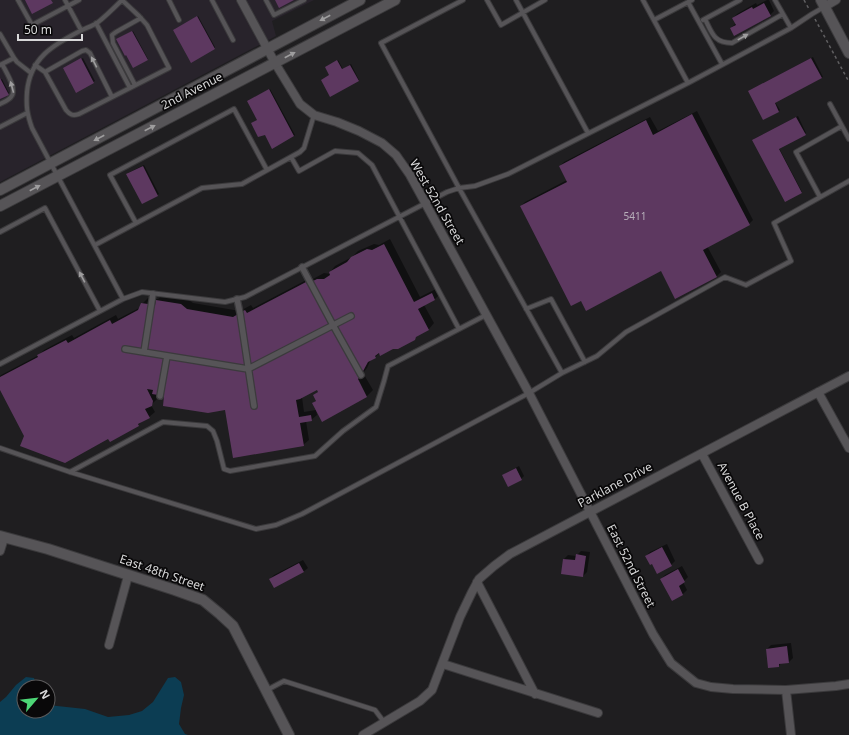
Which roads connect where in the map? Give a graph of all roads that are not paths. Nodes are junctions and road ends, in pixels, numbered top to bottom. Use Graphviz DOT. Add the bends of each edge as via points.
graph roads {
  1 [pos="18,0"];
  2 [pos="65,0"];
  3 [pos="79,0"];
  4 [pos="122,0"];
  5 [pos="169,0"];
  6 [pos="212,0"];
  7 [pos="241,0"];
  8 [pos="266,0"];
  9 [pos="304,0"];
  10 [pos="360,0"];
  11 [pos="395,0"];
  12 [pos="464,0"];
  13 [pos="487,0"];
  14 [pos="516,0"];
  15 [pos="545,0"];
  16 [pos="643,0"];
  17 [pos="740,0"];
  18 [pos="775,0"];
  19 [pos="836,0"];
  20 [pos="690,1"];
  21 [pos="822,3"];
  22 [pos="68,6"];
  23 [pos="522,13"];
  24 [pos="783,14"];
  25 [pos="141,18"];
  26 [pos="705,19"];
  27 [pos="180,20"];
  28 [pos="654,20"];
  29 [pos="699,22"];
  30 [pos="96,23"];
  31 [pos="790,28"];
  32 [pos="81,30"];
  33 [pos="0,34"];
  34 [pos="233,40"];
  35 [pos="267,49"];
  36 [pos="849,54"];
  37 [pos="14,58"];
  38 [pos="275,63"];
  39 [pos="722,64"];
  40 [pos="1,65"];
  41 [pos="35,65"];
  42 [pos="45,72"];
  43 [pos="31,73"];
  44 [pos="688,83"];
  45 [pos="135,85"];
  46 [pos="130,88"];
  47 [pos="112,97"];
  48 [pos="0,104"];
  49 [pos="830,104"];
  50 [pos="27,113"];
  51 [pos="314,115"];
  52 [pos="842,126"];
  53 [pos="0,127"];
  54 [pos="588,133"];
  55 [pos="849,138"];
  56 [pos="291,157"];
  57 [pos="51,163"];
  58 [pos="267,170"];
  59 [pos="58,176"];
  60 [pos="849,181"];
  61 [pos="459,188"];
  62 [pos="0,190"];
  63 [pos="820,197"];
  64 [pos="425,203"];
  65 [pos="0,206"];
  66 [pos="400,216"];
  67 [pos="136,223"];
  68 [pos="0,232"];
  69 [pos="95,245"];
  70 [pos="302,267"];
  71 [pos="153,294"];
  72 [pos="123,299"];
  73 [pos="237,299"];
  74 [pos="526,309"];
  75 [pos="100,311"];
  76 [pos="486,314"];
  77 [pos="351,316"];
  78 [pos="333,325"];
  79 [pos="459,329"];
  80 [pos="125,349"];
  81 [pos="144,352"];
  82 [pos="167,356"];
  83 [pos="585,362"];
  84 [pos="0,364"];
  85 [pos="248,369"];
  86 [pos="562,373"];
  87 [pos="361,375"];
  88 [pos="849,376"];
  89 [pos="818,392"];
  90 [pos="528,393"];
  91 [pos="160,396"];
  92 [pos="254,406"];
  93 [pos="0,448"];
  94 [pos="849,448"];
  95 [pos="702,454"];
  96 [pos="70,472"];
  97 [pos="590,512"];
  98 [pos="2,537"];
  99 [pos="0,551"];
  100 [pos="759,560"];
  101 [pos="128,576"];
  102 [pos="477,582"];
  103 [pos="109,645"];
  104 [pos="442,664"];
  105 [pos="849,684"];
  106 [pos="266,690"];
  107 [pos="786,690"];
  108 [pos="535,694"];
  109 [pos="598,713"];
  110 [pos="384,722"];
  111 [pos="289,735"];
  112 [pos="363,735"];
  113 [pos="791,735"];
  1 -- 22 [label="lane" via="32,25"];
  2 -- 22 [label="lane"];
  3 -- 22 [label="lane"];
  4 -- 25 [label="lane"];
  4 -- 30 [label="lane"];
  5 -- 27 [label="lane"];
  6 -- 34 [label="lane"];
  7 -- 35 [label="street, West 52nd Street"];
  8 -- 9 [label="lane" via="274,15"];
  10 -- 35 [label="main road, 2nd Avenue, one-way"];
  38 -- 11 [label="main road, 2nd Avenue, one-way"];
  12 -- 61 [label="lane" via="381,43"];
  13 -- 23 [label="lane" via="501,25"];
  14 -- 23 [label="lane"];
  15 -- 23 [label="lane"];
  16 -- 28 [label="lane"];
  17 -- 26 [label="lane"];
  18 -- 24 [label="lane"];
  19 -- 21 [label="street"];
  20 -- 28 [label="lane"];
  20 -- 29 [label="lane"];
  21 -- 31 [label="lane" via="812,14"];
  21 -- 36 [label="main road"];
  22 -- 32 [label="lane"];
  23 -- 54 [label="lane"];
  26 -- 24 [label="lane, one-way" via="719,41 732,43"];
  24 -- 31 [label="lane"];
  25 -- 45 [label="lane" via="112,35 113,43"];
  25 -- 45 [label="lane" via="169,68"];
  26 -- 29 [label="lane"];
  28 -- 44 [label="lane"];
  29 -- 39 [label="lane"];
  30 -- 32 [label="lane"];
  30 -- 46 [label="lane"];
  31 -- 39 [label="lane"];
  32 -- 41 [label="lane" via="54,45"];
  33 -- 37 [label="lane"];
  35 -- 38 [label="street, West 52nd Street"];
  35 -- 57 [label="main road, 2nd Avenue, one-way"];
  37 -- 40 [label="lane"];
  37 -- 43 [label="lane"];
  38 -- 51 [label="street, West 52nd Street" via="300,104"];
  59 -- 38 [label="main road, 2nd Avenue, one-way"];
  39 -- 44 [label="lane"];
  48 -- 40 [label="lane, one-way" via="11,98 14,92 13,85"];
  41 -- 42 [label="lane"];
  41 -- 43 [label="lane"];
  42 -- 47 [label="lane" via="70,115 79,114"];
  47 -- 42 [label="lane, one-way" via="90,53 86,50"];
  43 -- 50 [label="lane"];
  44 -- 54 [label="lane"];
  45 -- 46 [label="lane"];
  46 -- 47 [label="lane"];
  49 -- 52 [label="lane"];
  50 -- 53 [label="lane"];
  50 -- 57 [label="lane"];
  51 -- 56 [label="lane" via="304,148"];
  51 -- 64 [label="street, West 52nd Street" via="359,130 382,143 396,155"];
  52 -- 55 [label="lane"];
  52 -- 63 [label="lane" via="796,152"];
  54 -- 61 [label="lane" via="508,174 475,186"];
  56 -- 58 [label="lane"];
  56 -- 66 [label="lane" via="299,172 335,151 358,153 372,165"];
  57 -- 59 [label="lane"];
  57 -- 62 [label="main road, 2nd Avenue"];
  58 -- 67 [label="lane" via="242,184 202,188"];
  58 -- 67 [label="lane" via="234,108 110,174"];
  65 -- 59 [label="main road, 2nd Avenue, one-way"];
  59 -- 69 [label="lane"];
  60 -- 63 [label="lane"];
  61 -- 64 [label="lane"];
  61 -- 74 [label="lane"];
  63 -- 83 [label="lane" via="774,223 791,261 746,285 725,277 626,332 597,356"];
  64 -- 66 [label="lane"];
  64 -- 76 [label="street, West 52nd Street"];
  66 -- 70 [label="lane"];
  66 -- 79 [label="lane"];
  67 -- 69 [label="lane"];
  75 -- 68 [label="lane, one-way" via="45,208"];
  69 -- 72 [label="lane"];
  70 -- 73 [label="lane"];
  70 -- 78 [label="street"];
  71 -- 72 [label="lane" via="142,292"];
  71 -- 73 [label="lane" via="225,302"];
  71 -- 81 [label="street"];
  72 -- 75 [label="lane"];
  73 -- 85 [label="street"];
  74 -- 83 [label="lane" via="550,298"];
  74 -- 86 [label="lane"];
  75 -- 84 [label="lane"];
  76 -- 79 [label="lane"];
  76 -- 90 [label="street, East 52nd Street"];
  77 -- 78 [label="street"];
  78 -- 85 [label="street"];
  78 -- 87 [label="street"];
  79 -- 96 [label="lane" via="388,366 376,407 315,456 230,471 224,469 217,441 213,431 207,426 163,422"];
  80 -- 81 [label="street"];
  81 -- 82 [label="street"];
  82 -- 85 [label="street"];
  82 -- 91 [label="street"];
  83 -- 86 [label="lane"];
  85 -- 92 [label="street"];
  86 -- 90 [label="lane"];
  88 -- 89 [label="street, Parklane Drive"];
  89 -- 94 [label="street"];
  89 -- 95 [label="street, Parklane Drive"];
  90 -- 96 [label="lane" via="302,514 276,525 256,529"];
  90 -- 97 [label="street, East 52nd Street"];
  93 -- 96 [label="lane"];
  95 -- 97 [label="street, Parklane Drive"];
  95 -- 100 [label="street, Avenue B Place"];
  97 -- 102 [label="street, Parklane Drive" via="510,554"];
  97 -- 107 [label="street, East 52nd Street" via="653,634 671,663 696,683 711,688"];
  98 -- 99 [label="street"];
  98 -- 101 [label="main road, East 48th Street" via="48,549"];
  101 -- 103 [label="street"];
  101 -- 106 [label="main road, East 48th Street" via="203,600 220,614 233,626"];
  102 -- 104 [label="street, Parklane Drive"];
  102 -- 108 [label="street"];
  104 -- 108 [label="street"];
  104 -- 110 [label="street, Parklane Drive" via="432,690 420,701"];
  105 -- 107 [label="street, East 52nd Street"];
  106 -- 110 [label="lane" via="284,680 375,710"];
  106 -- 111 [label="main road, East 48th Street"];
  107 -- 113 [label="street"];
  108 -- 109 [label="street"];
  110 -- 112 [label="street, Parklane Drive"];
}
